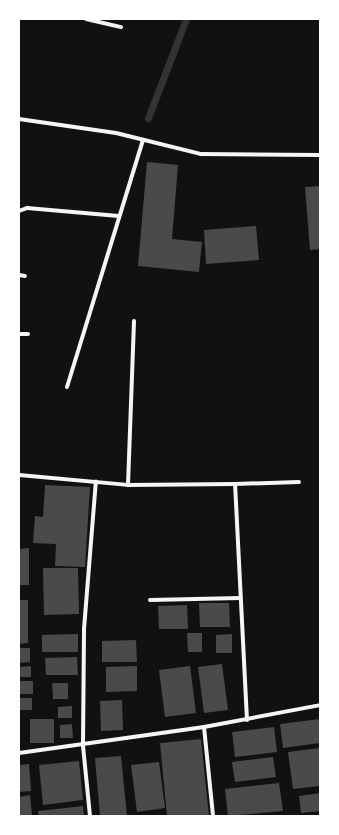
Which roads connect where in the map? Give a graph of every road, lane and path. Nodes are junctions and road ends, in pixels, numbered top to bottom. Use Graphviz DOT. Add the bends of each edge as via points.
graph roads {
  1 [pos="86,19"];
  2 [pos="121,27"];
  3 [pos="19,119"];
  4 [pos="142,140"];
  5 [pos="320,155"];
  6 [pos="19,211"];
  7 [pos="120,216"];
  8 [pos="19,275"];
  9 [pos="25,276"];
  10 [pos="134,320"];
  11 [pos="19,334"];
  12 [pos="28,334"];
  13 [pos="67,387"];
  14 [pos="19,475"];
  15 [pos="96,481"];
  16 [pos="298,482"];
  17 [pos="235,484"];
  18 [pos="128,485"];
  19 [pos="240,598"];
  20 [pos="150,600"];
  21 [pos="320,705"];
  22 [pos="247,720"];
  23 [pos="204,727"];
  24 [pos="83,746"];
  25 [pos="19,753"];
  26 [pos="90,816"];
  27 [pos="213,816"];
  1 -- 2 [label="street"];
  3 -- 4 [label="street" via="116,133"];
  4 -- 5 [label="street" via="201,154"];
  4 -- 7 [label="street"];
  6 -- 7 [label="street" via="27,208"];
  7 -- 13 [label="street"];
  8 -- 9 [label="street"];
  10 -- 18 [label="street"];
  11 -- 12 [label="street"];
  14 -- 15 [label="street"];
  15 -- 18 [label="street"];
  15 -- 24 [label="street" via="84,630"];
  16 -- 17 [label="street"];
  17 -- 18 [label="street"];
  17 -- 19 [label="street"];
  19 -- 20 [label="street"];
  19 -- 22 [label="street"];
  21 -- 22 [label="street"];
  22 -- 23 [label="street"];
  23 -- 24 [label="street"];
  23 -- 27 [label="street"];
  24 -- 25 [label="street"];
  24 -- 26 [label="street"];
}
